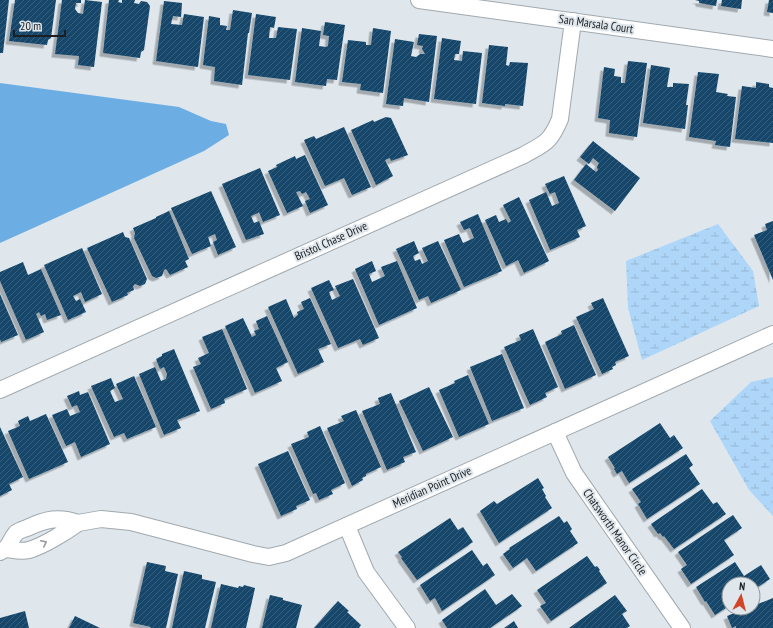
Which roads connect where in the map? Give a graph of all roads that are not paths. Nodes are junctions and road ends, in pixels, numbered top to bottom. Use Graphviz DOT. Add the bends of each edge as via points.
graph roads {
  1 [pos="419,0"];
  2 [pos="573,21"];
  3 [pos="773,49"];
  4 [pos="773,334"];
  5 [pos="0,390"];
  6 [pos="555,432"];
  7 [pos="347,526"];
  8 [pos="3,550"];
  9 [pos="407,628"];
  10 [pos="682,628"];
  1 -- 2 [label="street, San Marsala Court"];
  2 -- 3 [label="street, San Marsala Court"];
  2 -- 5 [label="street, Bristol Chase Drive" via="560,119 546,143"];
  4 -- 6 [label="street, Meridian Point Drive"];
  6 -- 7 [label="street, Meridian Point Drive"];
  6 -- 10 [label="street, Chatsworth Manor Circle" via="574,473"];
  7 -- 8 [label="street, Meridian Point Drive" via="286,553 269,557 131,522 101,519 78,524 29,550"];
  7 -- 9 [label="street" via="366,572"];
}
